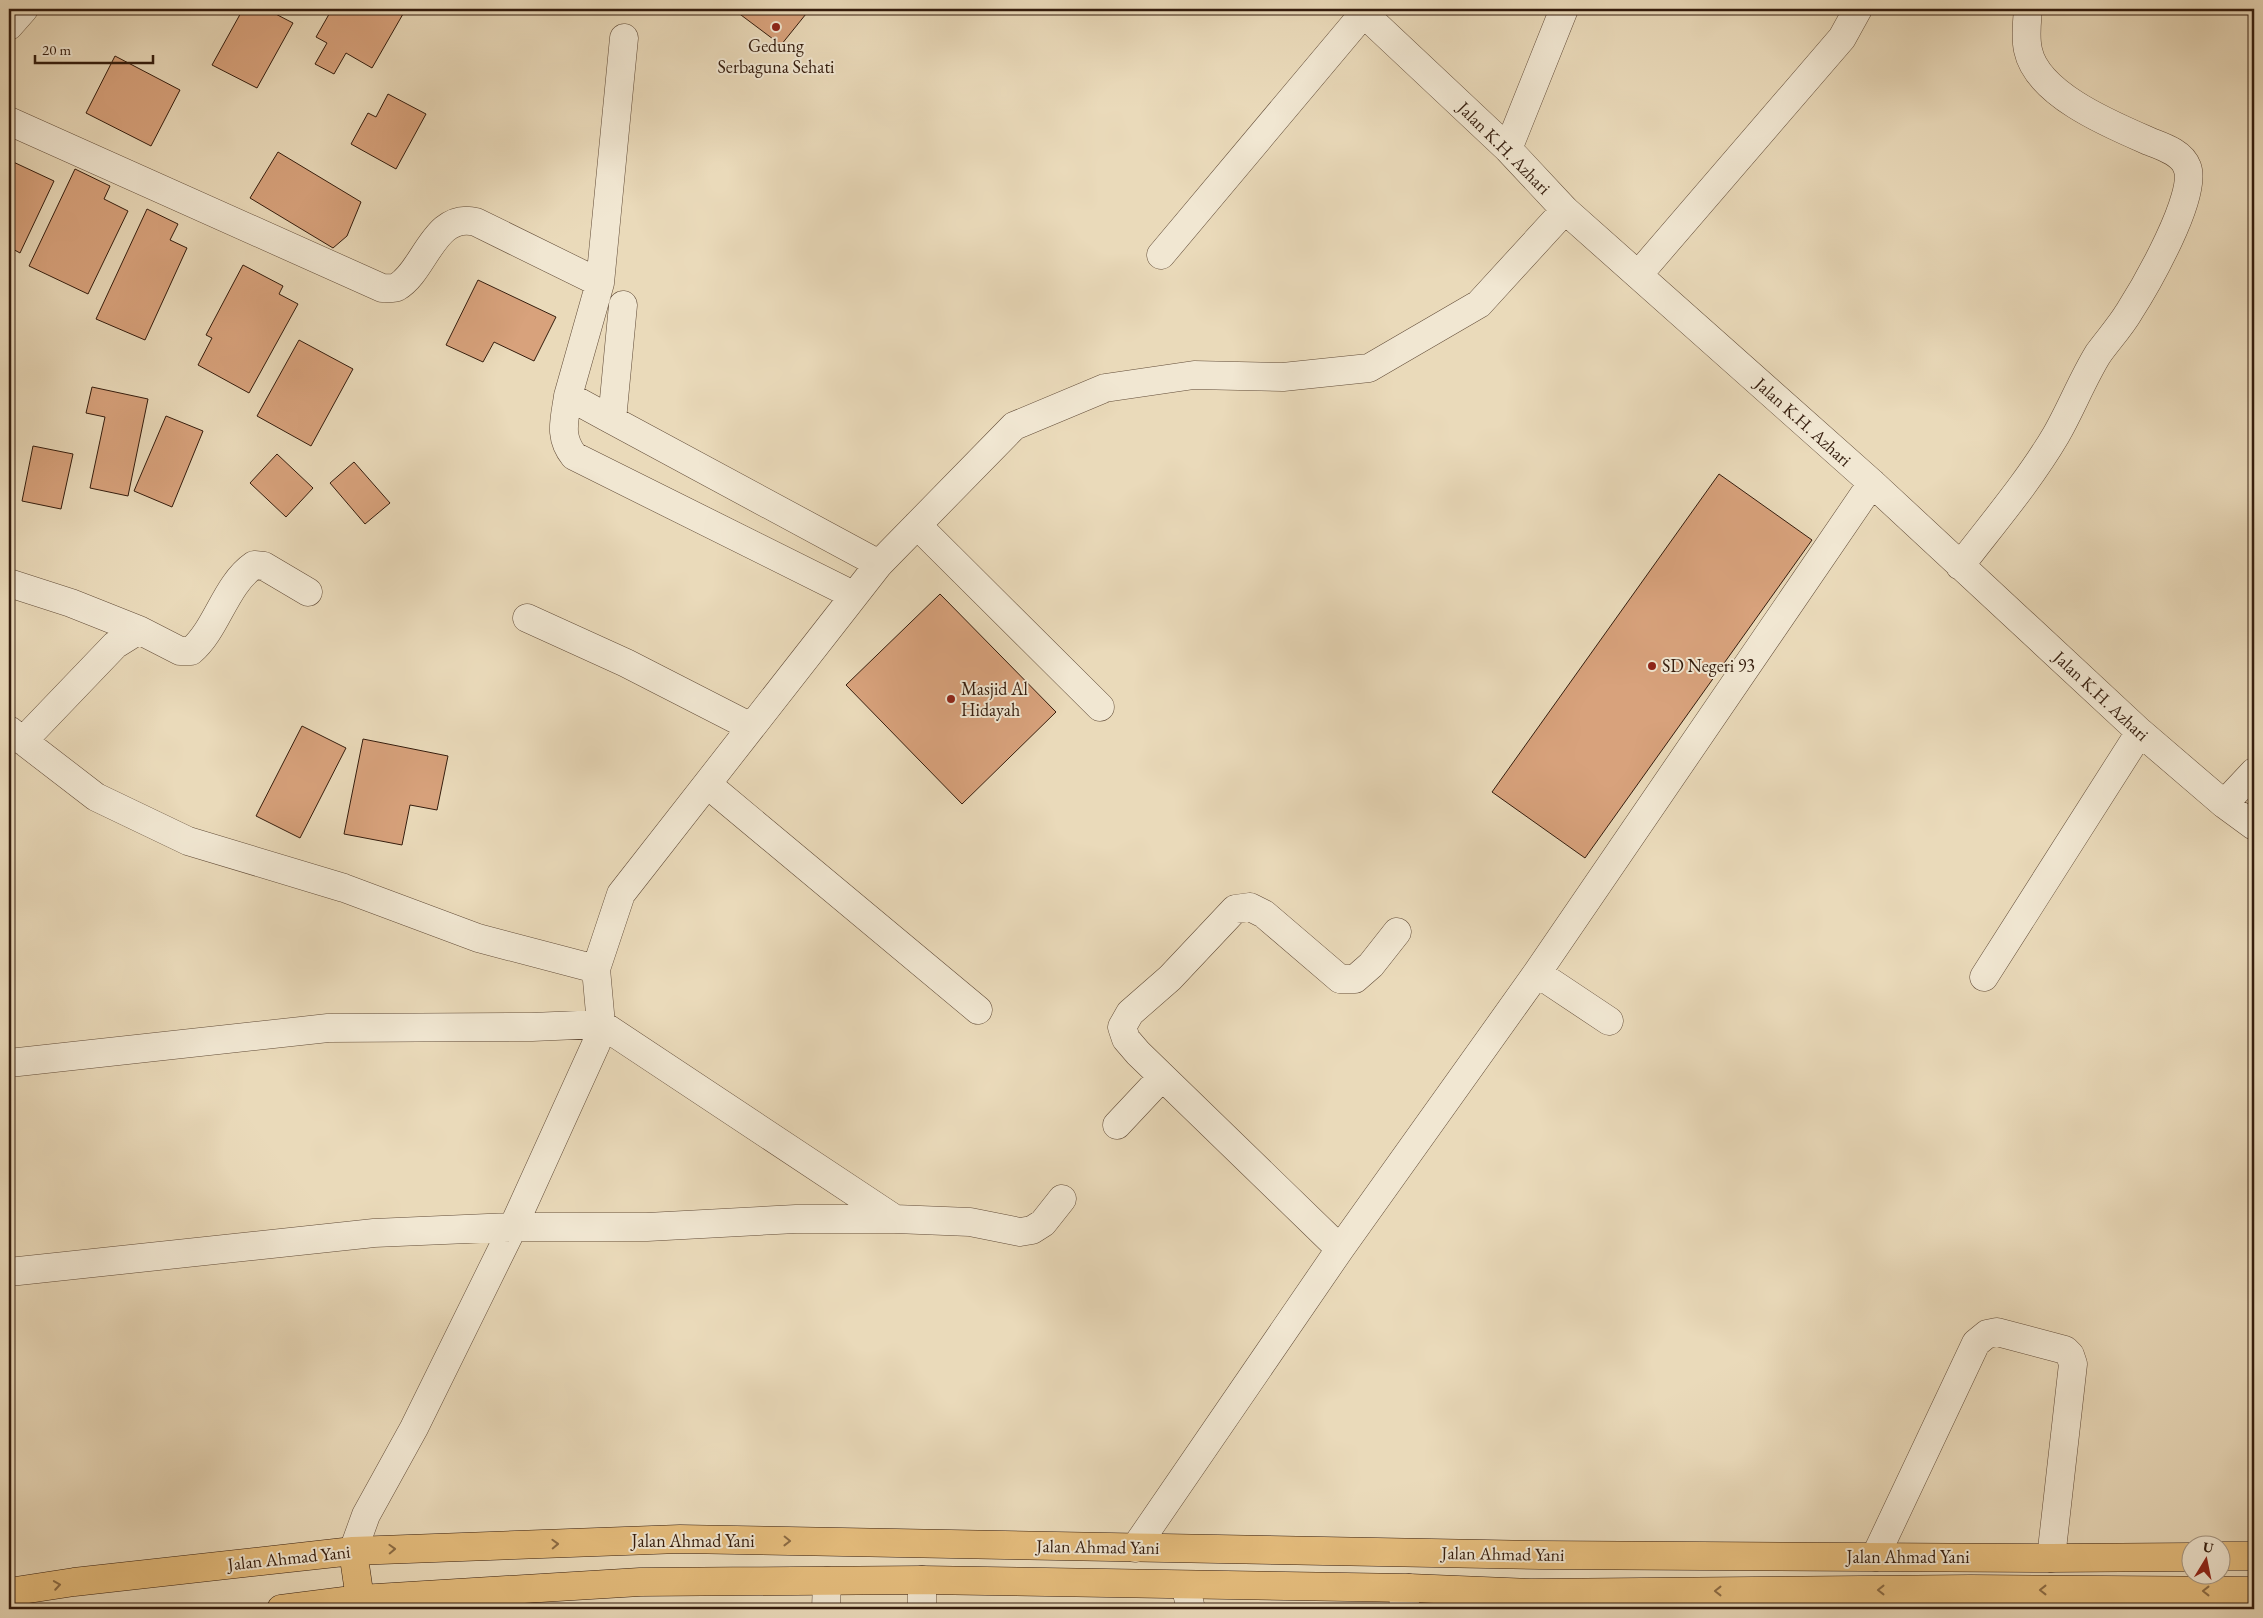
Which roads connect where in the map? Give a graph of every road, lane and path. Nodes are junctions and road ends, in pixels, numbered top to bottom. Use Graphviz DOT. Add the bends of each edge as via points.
graph roads {
  1 [pos="24,9"];
  2 [pos="1564,9"];
  3 [pos="1858,9"];
  4 [pos="2028,9"];
  5 [pos="1362,11"];
  6 [pos="9,26"];
  7 [pos="624,38"];
  8 [pos="9,121"];
  9 [pos="1508,148"];
  10 [pos="1565,210"];
  11 [pos="1162,255"];
  12 [pos="1638,275"];
  13 [pos="600,283"];
  14 [pos="623,305"];
  15 [pos="568,396"];
  16 [pos="612,420"];
  17 [pos="1872,483"];
  18 [pos="917,525"];
  19 [pos="879,564"];
  20 [pos="1960,566"];
  21 [pos="9,583"];
  22 [pos="308,592"];
  23 [pos="853,596"];
  24 [pos="527,618"];
  25 [pos="139,630"];
  26 [pos="1100,707"];
  27 [pos="751,727"];
  28 [pos="2140,732"];
  29 [pos="16,735"];
  30 [pos="2254,772"];
  31 [pos="707,784"];
  32 [pos="2224,804"];
  33 [pos="2254,826"];
  34 [pos="1397,932"];
  35 [pos="596,969"];
  36 [pos="1537,973"];
  37 [pos="1984,977"];
  38 [pos="978,1010"];
  39 [pos="1609,1021"];
  40 [pos="601,1024"];
  41 [pos="9,1063"];
  42 [pos="1162,1077"];
  43 [pos="1117,1125"];
  44 [pos="1062,1199"];
  45 [pos="895,1219"];
  46 [pos="513,1227"];
  47 [pos="1340,1248"];
  48 [pos="9,1272"];
  49 [pos="1135,1548"];
  50 [pos="353,1551"];
  51 [pos="2230,1556"];
  52 [pos="2254,1556"];
  53 [pos="1875,1557"];
  54 [pos="2180,1557"];
  55 [pos="2051,1558"];
  56 [pos="922,1580"];
  57 [pos="827,1581"];
  58 [pos="2254,1591"];
  59 [pos="9,1592"];
  60 [pos="1188,1597"];
  61 [pos="1405,1599"];
  62 [pos="1528,1601"];
  63 [pos="362,1604"];
  64 [pos="281,1609"];
  65 [pos="826,1609"];
  66 [pos="922,1609"];
  1 -- 6 [label="street"];
  2 -- 9 [label="street"];
  3 -- 12 [label="street" via="1842,38"];
  4 -- 20 [label="street" via="2028,52 2039,73 2064,98 2104,122 2177,154 2188,167 2189,185 2175,225 2129,313 2098,354 2055,436"];
  5 -- 9 [label="street, Jalan K.H. Azhari"];
  5 -- 11 [label="street"];
  7 -- 13 [label="street"];
  8 -- 13 [label="street" via="382,288 396,288 440,232 461,220 476,222"];
  9 -- 10 [label="street, Jalan K.H. Azhari"];
  10 -- 12 [label="street, Jalan K.H. Azhari"];
  10 -- 18 [label="street" via="1479,304 1369,368 1283,377 1194,375 1106,388 1014,426"];
  12 -- 17 [label="street, Jalan K.H. Azhari"];
  13 -- 15 [label="street"];
  14 -- 16 [label="street"];
  15 -- 16 [label="street"];
  15 -- 23 [label="street" via="563,433 566,446 574,456"];
  16 -- 19 [label="street"];
  17 -- 20 [label="street, Jalan K.H. Azhari"];
  17 -- 36 [label="street"];
  18 -- 19 [label="street"];
  18 -- 26 [label="street"];
  19 -- 23 [label="street"];
  20 -- 28 [label="street, Jalan K.H. Azhari"];
  21 -- 25 [label="street" via="72,603"];
  22 -- 25 [label="street" via="264,566 254,565 226,599 200,644 190,651 180,651"];
  23 -- 27 [label="street"];
  24 -- 27 [label="street" via="626,663"];
  25 -- 29 [label="street" via="115,645"];
  27 -- 31 [label="street"];
  28 -- 32 [label="street, Jalan K.H. Azhari"];
  28 -- 37 [label="street"];
  29 -- 35 [label="street" via="96,796 188,841 344,888 478,938"];
  30 -- 32 [label="street"];
  31 -- 35 [label="street" via="621,894"];
  31 -- 38 [label="street"];
  32 -- 33 [label="street, Jalan K.H. Azhari"];
  34 -- 42 [label="street" via="1371,965 1355,979 1340,979 1264,914 1250,907 1235,909 1175,972 1130,1013 1122,1027 1126,1039"];
  35 -- 40 [label="street"];
  36 -- 39 [label="street"];
  36 -- 47 [label="street"];
  40 -- 41 [label="street" via="328,1028"];
  40 -- 45 [label="street"];
  40 -- 46 [label="street" via="596,1044"];
  42 -- 43 [label="street"];
  42 -- 47 [label="street"];
  44 -- 45 [label="street" via="1043,1222 1032,1230 1020,1232 970,1222"];
  45 -- 46 [label="street" via="796,1219 647,1227"];
  46 -- 48 [label="street" via="374,1233"];
  46 -- 50 [label="street" via="414,1428 366,1516"];
  47 -- 49 [label="street"];
  50 -- 49 [label="highway, Jalan Ahmad Yani, one-way" via="680,1539"];
  49 -- 53 [label="highway, Jalan Ahmad Yani"];
  59 -- 50 [label="highway, Jalan Ahmad Yani, one-way"];
  50 -- 63 [label="highway"];
  51 -- 52 [label="highway"];
  53 -- 55 [label="highway, Jalan Ahmad Yani"];
  53 -- 55 [label="street" via="1976,1343 1987,1334 1997,1332 2065,1350 2073,1364"];
  54 -- 55 [label="highway, Jalan Ahmad Yani"];
  56 -- 57 [label="highway, Jalan Ahmad Yani"];
  56 -- 60 [label="highway, Jalan Ahmad Yani"];
  56 -- 66 [label="street"];
  57 -- 63 [label="highway, Jalan Ahmad Yani" via="640,1582"];
  57 -- 65 [label="street"];
  58 -- 62 [label="highway, Jalan Ahmad Yani, one-way" via="1962,1589"];
  60 -- 61 [label="highway, Jalan Ahmad Yani"];
  61 -- 62 [label="highway, Jalan Ahmad Yani"];
  63 -- 64 [label="highway, Jalan Ahmad Yani"];
}
